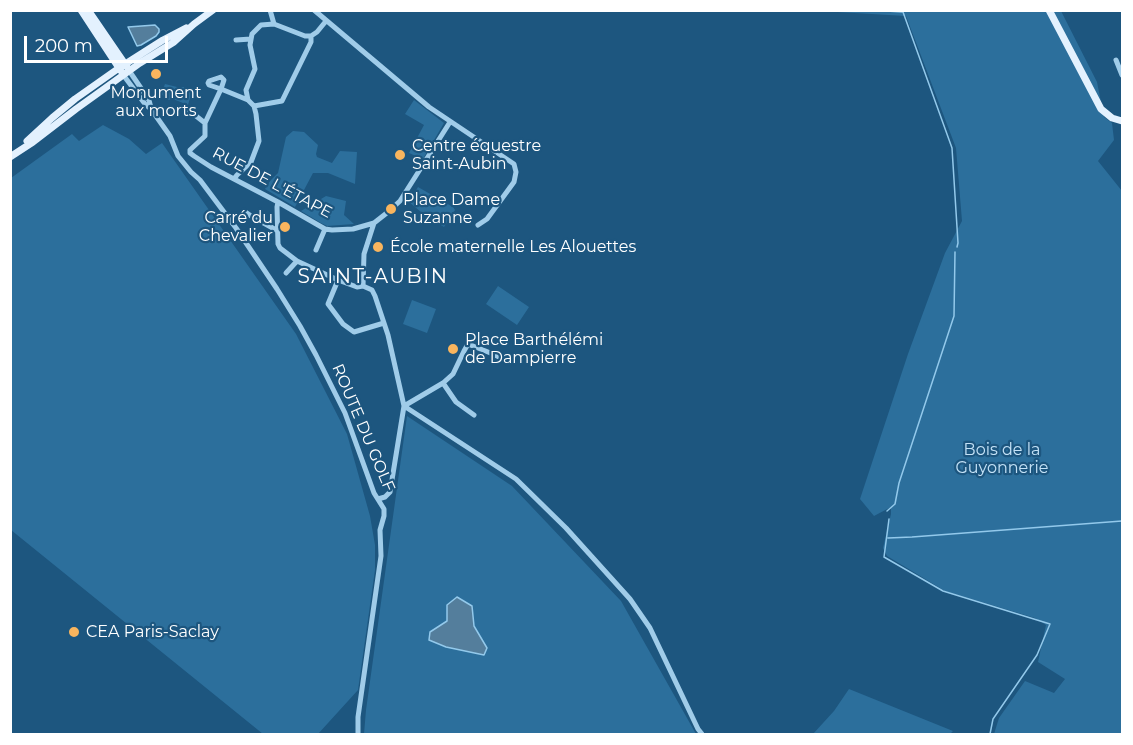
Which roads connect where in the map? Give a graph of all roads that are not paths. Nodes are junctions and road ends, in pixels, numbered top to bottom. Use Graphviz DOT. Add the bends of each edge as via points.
graph roads {
  1 [pos="81,10"];
  2 [pos="88,10"];
  3 [pos="213,10"];
  4 [pos="270,10"];
  5 [pos="314,10"];
  6 [pos="1049,10"];
  7 [pos="326,21"];
  8 [pos="194,24"];
  9 [pos="274,24"];
  10 [pos="311,36"];
  11 [pos="251,39"];
  12 [pos="236,40"];
  13 [pos="1116,60"];
  14 [pos="121,63"];
  15 [pos="1121,66"];
  16 [pos="127,74"];
  17 [pos="1122,75"];
  18 [pos="248,100"];
  19 [pos="254,106"];
  20 [pos="188,109"];
  21 [pos="1122,121"];
  22 [pos="450,122"];
  23 [pos="205,123"];
  24 [pos="12,155"];
  25 [pos="194,156"];
  26 [pos="183,162"];
  27 [pos="234,179"];
  28 [pos="279,201"];
  29 [pos="244,211"];
  30 [pos="374,223"];
  31 [pos="478,225"];
  32 [pos="325,229"];
  33 [pos="278,231"];
  34 [pos="316,250"];
  35 [pos="297,261"];
  36 [pos="286,273"];
  37 [pos="338,280"];
  38 [pos="363,286"];
  39 [pos="384,323"];
  40 [pos="505,360"];
  41 [pos="443,383"];
  42 [pos="404,406"];
  43 [pos="474,415"];
  44 [pos="378,499"];
  45 [pos="357,735"];
  46 [pos="702,735"];
  1 -- 14 [label="main road"];
  2 -- 14 [label="main road"];
  3 -- 8 [label="main road"];
  4 -- 9 [label="street"];
  5 -- 7 [label="street"];
  6 -- 21 [label="main road" via="1101,109"];
  7 -- 10 [label="street"];
  7 -- 22 [label="street"];
  8 -- 14 [label="main road"];
  8 -- 16 [label="main road"];
  9 -- 10 [label="street"];
  9 -- 11 [label="street" via="261,25"];
  10 -- 19 [label="street" via="282,101"];
  11 -- 12 [label="street"];
  11 -- 18 [label="street" via="255,69 246,90"];
  13 -- 15 [label="street"];
  14 -- 16 [label="main road, ROUTE DU GOLF"];
  14 -- 24 [label="main road"];
  15 -- 17 [label="street"];
  16 -- 24 [label="main road"];
  16 -- 26 [label="street, ROUTE DU GOLF" via="149,100"];
  18 -- 19 [label="street"];
  18 -- 23 [label="street" via="221,89"];
  19 -- 27 [label="street" via="258,146 251,162"];
  20 -- 23 [label="street"];
  22 -- 30 [label="street" via="400,201"];
  22 -- 31 [label="street" via="514,164 516,171 514,182 487,219"];
  23 -- 25 [label="street" via="205,136 190,150"];
  25 -- 26 [label="street"];
  25 -- 27 [label="street, RUE DE L'ÉTAPE"];
  26 -- 44 [label="street, ROUTE DU GOLF" via="222,210 300,326 345,413"];
  27 -- 28 [label="street, RUE DE L'ÉTAPE"];
  28 -- 32 [label="street, RUE DE L'ÉTAPE"];
  28 -- 33 [label="street"];
  29 -- 33 [label="street"];
  30 -- 32 [label="street, RUE DE L'ÉTAPE" via="353,229"];
  30 -- 38 [label="street" via="364,254"];
  32 -- 34 [label="street"];
  33 -- 35 [label="street" via="279,247"];
  35 -- 36 [label="street"];
  35 -- 37 [label="street"];
  37 -- 38 [label="street"];
  37 -- 39 [label="street" via="328,304 343,324 354,332"];
  38 -- 39 [label="street" via="372,290"];
  39 -- 42 [label="street"];
  40 -- 41 [label="street" via="468,344 453,374"];
  41 -- 42 [label="street"];
  41 -- 43 [label="street" via="456,402"];
  42 -- 44 [label="street" via="390,492"];
  42 -- 46 [label="street" via="516,479 566,528 630,599 650,628"];
  44 -- 45 [label="street, ROUTE DU GOLF" via="384,509 381,556"];
}
